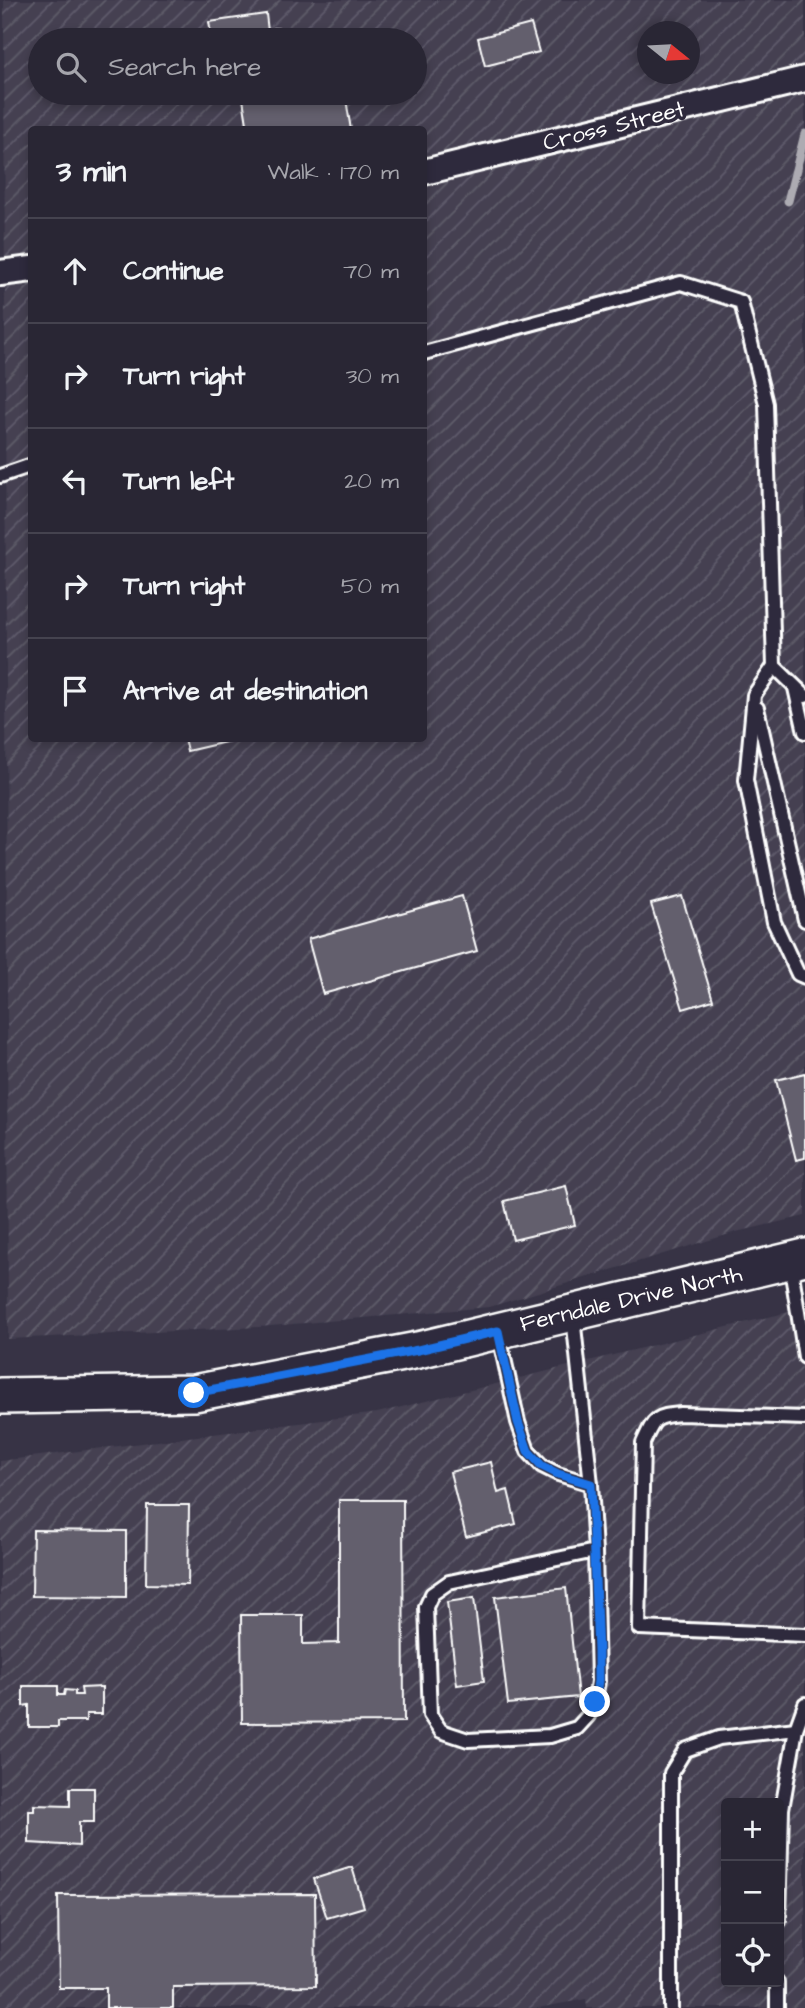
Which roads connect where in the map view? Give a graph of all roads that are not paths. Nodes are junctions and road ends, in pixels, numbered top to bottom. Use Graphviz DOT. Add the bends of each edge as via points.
graph roads {
  1 [pos="805,79"];
  2 [pos="427,172"];
  3 [pos="28,270"];
  4 [pos="0,273"];
  5 [pos="427,352"];
  6 [pos="28,466"];
  7 [pos="0,476"];
  8 [pos="774,666"];
  9 [pos="795,686"];
  10 [pos="754,695"];
  11 [pos="805,696"];
  12 [pos="805,732"];
  13 [pos="805,919"];
  14 [pos="805,977"];
  15 [pos="797,1259"];
  16 [pos="573,1313"];
  17 [pos="498,1331"];
  18 [pos="805,1357"];
  19 [pos="0,1396"];
  20 [pos="805,1418"];
  21 [pos="591,1484"];
  22 [pos="595,1551"];
  23 [pos="805,1635"];
  24 [pos="805,1704"];
  25 [pos="796,1729"];
  26 [pos="781,1861"];
  27 [pos="777,1987"];
  28 [pos="671,2008"];
  29 [pos="776,2008"];
  1 -- 2 [label="street, Cross Street"];
  3 -- 4 [label="street"];
  5 -- 8 [label="lane" via="681,282 741,302 766,404"];
  6 -- 7 [label="lane"];
  8 -- 9 [label="lane"];
  8 -- 10 [label="lane"];
  9 -- 11 [label="lane"];
  9 -- 12 [label="lane"];
  10 -- 13 [label="lane"];
  10 -- 14 [label="lane" via="746,780 774,922 798,974"];
  15 -- 16 [label="main road, Ferndale Drive North"];
  15 -- 18 [label="lane"];
  16 -- 17 [label="main road, Ferndale Drive North"];
  16 -- 21 [label="lane"];
  17 -- 19 [label="main road, Ferndale Drive North" via="194,1393"];
  17 -- 21 [label="lane" via="528,1451 542,1466"];
  20 -- 23 [label="lane" via="681,1414 662,1416 651,1424 643,1443 639,1628"];
  21 -- 22 [label="lane"];
  22 -- 22 [label="lane" via="598,1681 588,1716 577,1728 550,1736 468,1740 441,1731 430,1715 426,1607 432,1594 449,1582"];
  24 -- 25 [label="lane"];
  25 -- 26 [label="lane" via="782,1809"];
  25 -- 28 [label="lane" via="719,1738 685,1750 671,1773"];
  27 -- 29 [label="lane"];
}
